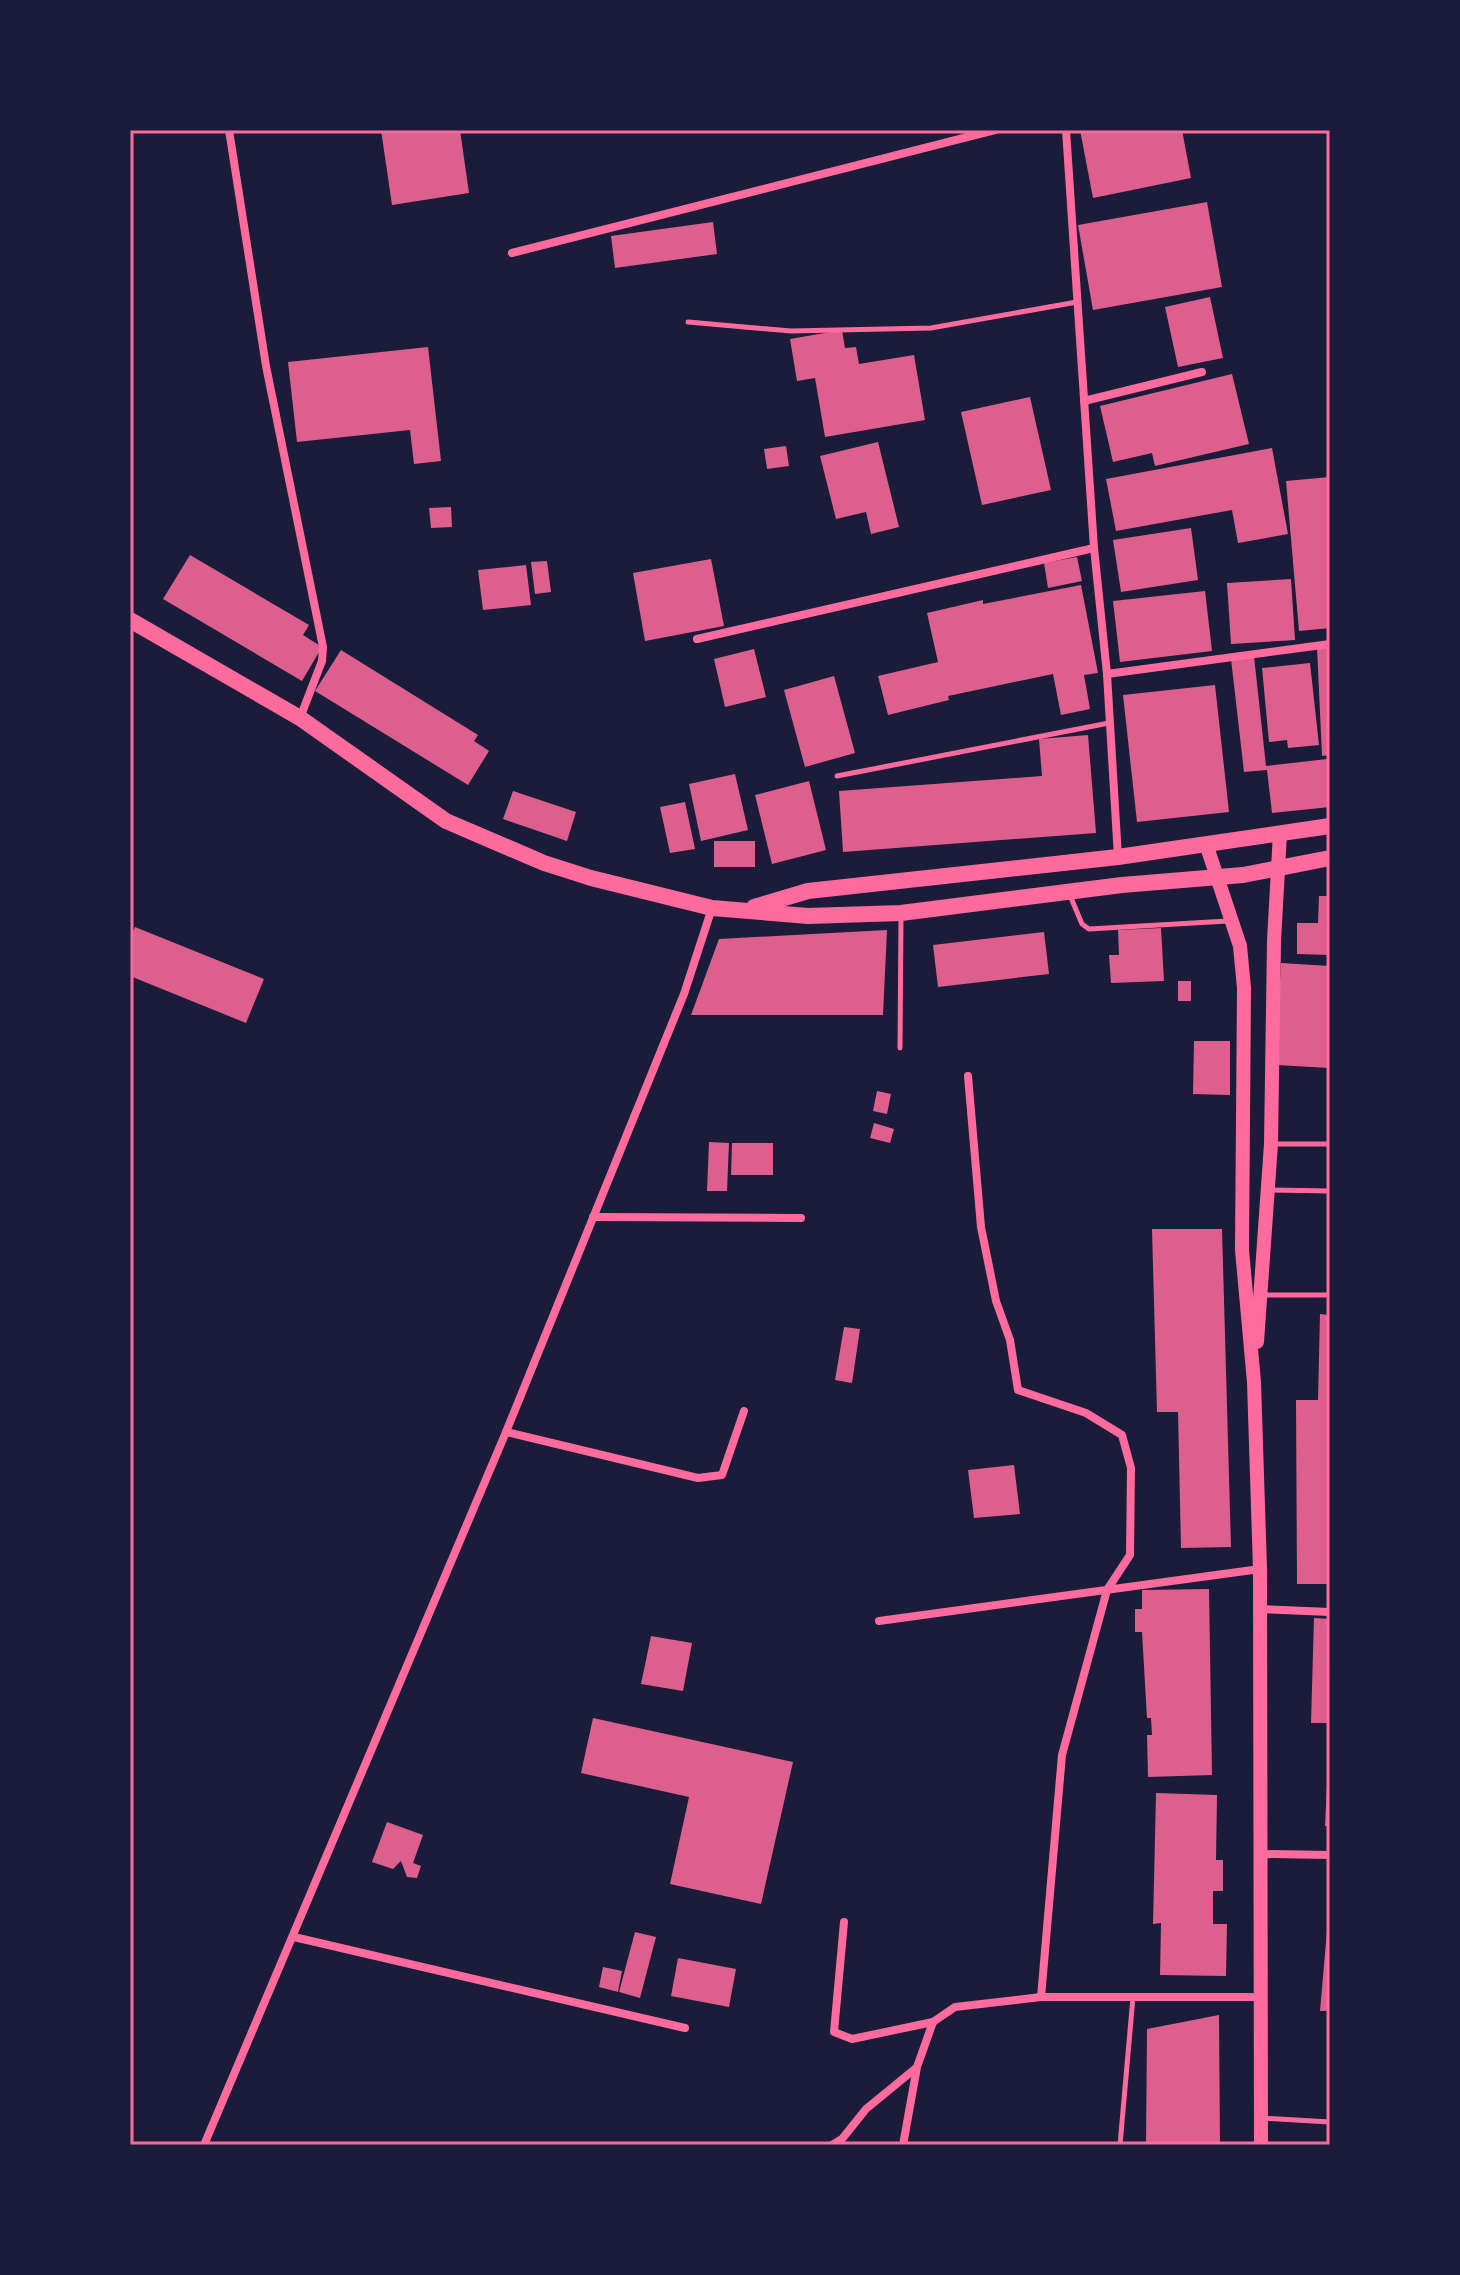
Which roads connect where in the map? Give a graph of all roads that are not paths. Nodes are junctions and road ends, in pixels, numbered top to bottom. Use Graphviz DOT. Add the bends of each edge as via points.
graph roads {
  1 [pos="229,130"];
  2 [pos="995,130"];
  3 [pos="1066,130"];
  4 [pos="512,253"];
  5 [pos="1077,302"];
  6 [pos="688,322"];
  7 [pos="1202,372"];
  8 [pos="1084,401"];
  9 [pos="1094,548"];
  10 [pos="130,620"];
  11 [pos="697,639"];
  12 [pos="1330,644"];
  13 [pos="1107,674"];
  14 [pos="300,718"];
  15 [pos="1110,723"];
  16 [pos="837,776"];
  17 [pos="1330,826"];
  18 [pos="1280,833"];
  19 [pos="1206,844"];
  20 [pos="1118,857"];
  21 [pos="1330,858"];
  22 [pos="1280,868"];
  23 [pos="1215,876"];
  24 [pos="1069,892"];
  25 [pos="712,908"];
  26 [pos="745,910"];
  27 [pos="901,913"];
  28 [pos="1232,921"];
  29 [pos="900,1048"];
  30 [pos="968,1076"];
  31 [pos="1271,1144"];
  32 [pos="1330,1144"];
  33 [pos="1267,1190"];
  34 [pos="1330,1191"];
  35 [pos="593,1217"];
  36 [pos="801,1218"];
  37 [pos="1261,1295"];
  38 [pos="1330,1295"];
  39 [pos="1254,1382"];
  40 [pos="744,1411"];
  41 [pos="506,1432"];
  42 [pos="1260,1569"];
  43 [pos="1107,1590"];
  44 [pos="1259,1609"];
  45 [pos="1330,1612"];
  46 [pos="879,1621"];
  47 [pos="1262,1854"];
  48 [pos="1330,1855"];
  49 [pos="844,1922"];
  50 [pos="294,1937"];
  51 [pos="1041,1997"];
  52 [pos="1133,1997"];
  53 [pos="1260,1997"];
  54 [pos="933,2022"];
  55 [pos="685,2028"];
  56 [pos="917,2067"];
  57 [pos="1260,2118"];
  58 [pos="1330,2122"];
  59 [pos="204,2145"];
  60 [pos="832,2145"];
  61 [pos="903,2145"];
  62 [pos="1120,2145"];
  63 [pos="1261,2145"];
  1 -- 14 [label="street" via="269,380 323,647"];
  2 -- 4 [label="street"];
  3 -- 5 [label="street"];
  5 -- 6 [label="lane" via="931,328 791,331"];
  5 -- 8 [label="street"];
  7 -- 8 [label="street"];
  8 -- 9 [label="street"];
  9 -- 11 [label="street"];
  9 -- 13 [label="street"];
  10 -- 14 [label="main road"];
  12 -- 13 [label="street"];
  13 -- 15 [label="street"];
  14 -- 25 [label="main road" via="446,821 544,863"];
  15 -- 16 [label="lane"];
  15 -- 20 [label="street"];
  17 -- 18 [label="main road"];
  18 -- 19 [label="main road"];
  18 -- 22 [label="main road"];
  19 -- 20 [label="main road"];
  19 -- 23 [label="main road"];
  20 -- 26 [label="main road" via="808,891"];
  21 -- 22 [label="main road"];
  22 -- 23 [label="main road"];
  22 -- 31 [label="main road"];
  23 -- 24 [label="main road"];
  23 -- 28 [label="main road"];
  24 -- 27 [label="main road"];
  24 -- 28 [label="lane" via="1089,929"];
  25 -- 26 [label="main road"];
  25 -- 35 [label="street" via="684,994"];
  26 -- 27 [label="main road" via="808,916"];
  27 -- 29 [label="lane"];
  28 -- 39 [label="main road" via="1244,988 1242,1250"];
  30 -- 43 [label="street" via="981,1227 1018,1390 1086,1413 1122,1435 1131,1468 1130,1555"];
  31 -- 32 [label="lane"];
  31 -- 33 [label="main road"];
  33 -- 34 [label="lane"];
  33 -- 37 [label="main road"];
  35 -- 36 [label="street"];
  35 -- 41 [label="street"];
  37 -- 38 [label="lane"];
  37 -- 39 [label="main road"];
  39 -- 42 [label="main road"];
  40 -- 41 [label="street" via="722,1475 711,1478"];
  41 -- 50 [label="street"];
  42 -- 43 [label="street"];
  42 -- 44 [label="main road"];
  43 -- 46 [label="street"];
  43 -- 51 [label="street" via="1062,1755"];
  44 -- 45 [label="street"];
  44 -- 47 [label="main road"];
  47 -- 48 [label="street"];
  47 -- 53 [label="main road"];
  49 -- 54 [label="street" via="834,2032 852,2039"];
  50 -- 55 [label="street"];
  50 -- 59 [label="street"];
  51 -- 52 [label="street"];
  51 -- 54 [label="street" via="955,2007"];
  52 -- 53 [label="street"];
  52 -- 62 [label="lane"];
  53 -- 57 [label="main road"];
  54 -- 56 [label="street"];
  56 -- 60 [label="street"];
  56 -- 61 [label="street"];
  57 -- 58 [label="lane"];
  57 -- 63 [label="main road"];
}
